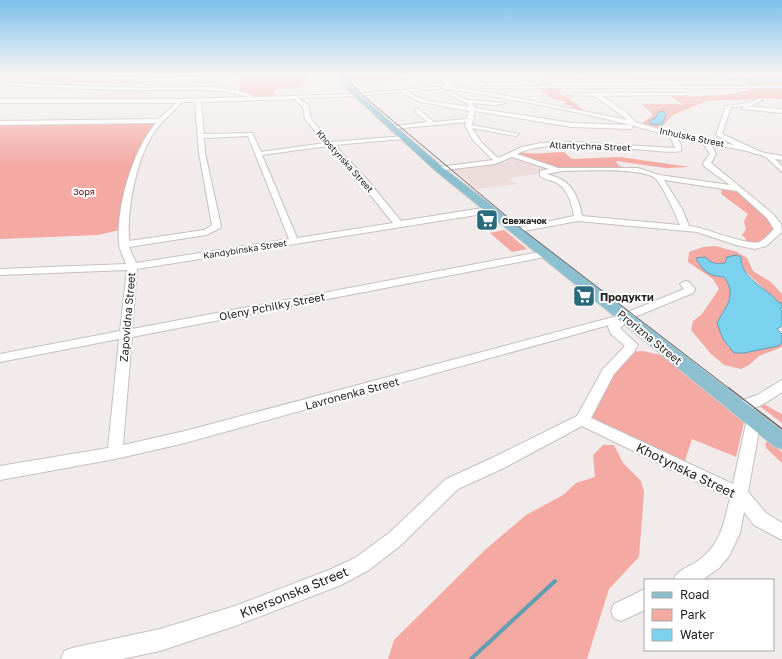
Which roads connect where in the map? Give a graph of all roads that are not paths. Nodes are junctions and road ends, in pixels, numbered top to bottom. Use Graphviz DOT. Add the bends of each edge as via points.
graph roads {
  1 [pos="177,105"];
  2 [pos="198,105"];
  3 [pos="305,105"];
  4 [pos="367,105"];
  5 [pos="449,105"];
  6 [pos="470,105"];
  7 [pos="543,105"];
  8 [pos="611,105"];
  9 [pos="742,105"];
  10 [pos="729,106"];
  11 [pos="472,108"];
  12 [pos="417,110"];
  13 [pos="782,111"];
  14 [pos="162,121"];
  15 [pos="0,123"];
  16 [pos="469,123"];
  17 [pos="433,124"];
  18 [pos="634,124"];
  19 [pos="392,127"];
  20 [pos="516,134"];
  21 [pos="202,136"];
  22 [pos="676,136"];
  23 [pos="403,138"];
  24 [pos="710,142"];
  25 [pos="329,144"];
  26 [pos="747,149"];
  27 [pos="258,154"];
  28 [pos="511,154"];
  29 [pos="770,157"];
  30 [pos="782,158"];
  31 [pos="497,160"];
  32 [pos="439,169"];
  33 [pos="555,169"];
  34 [pos="782,170"];
  35 [pos="658,177"];
  36 [pos="740,189"];
  37 [pos="489,210"];
  38 [pos="578,218"];
  39 [pos="399,224"];
  40 [pos="686,228"];
  41 [pos="516,231"];
  42 [pos="294,241"];
  43 [pos="124,245"];
  44 [pos="545,254"];
  45 [pos="132,268"];
  46 [pos="0,272"];
  47 [pos="685,284"];
  48 [pos="626,317"];
  49 [pos="126,334"];
  50 [pos="650,337"];
  51 [pos="632,345"];
  52 [pos="0,358"];
  53 [pos="782,385"];
  54 [pos="738,407"];
  55 [pos="754,419"];
  56 [pos="582,420"];
  57 [pos="782,442"];
  58 [pos="115,453"];
  59 [pos="0,473"];
  60 [pos="740,495"];
  61 [pos="782,532"];
  62 [pos="685,579"];
  63 [pos="644,600"];
  64 [pos="621,611"];
  65 [pos="72,659"];
  1 -- 14 [label="street, Zapovidna Street"];
  2 -- 21 [label="street" via="198,121"];
  3 -- 25 [label="street, Khostynska Street" via="308,119"];
  4 -- 19 [label="main road, Prorizna Street"];
  5 -- 11 [label="street"];
  6 -- 11 [label="street"];
  7 -- 18 [label="street, Inhulska Street"];
  8 -- 18 [label="street"];
  9 -- 10 [label="street"];
  10 -- 13 [label="street"];
  10 -- 26 [label="street, Inhulska Street" via="719,135"];
  11 -- 16 [label="street"];
  11 -- 18 [label="street" via="566,124 624,128"];
  12 -- 17 [label="street"];
  14 -- 15 [label="street"];
  14 -- 43 [label="street, Zapovidna Street" via="147,141 131,184"];
  16 -- 17 [label="street"];
  16 -- 20 [label="street"];
  16 -- 31 [label="street" via="480,146"];
  17 -- 19 [label="street"];
  18 -- 22 [label="street, Inhulska Street"];
  19 -- 23 [label="main road, Prorizna Street"];
  21 -- 27 [label="street" via="248,134"];
  21 -- 43 [label="street" via="202,153 217,226 206,232"];
  22 -- 24 [label="street, Inhulska Street"];
  22 -- 28 [label="street, Atlantychna Street" via="673,137 679,150 548,144 534,145"];
  23 -- 25 [label="street"];
  23 -- 32 [label="main road, Prorizna Street"];
  24 -- 26 [label="street, Inhulska Street"];
  24 -- 36 [label="street" via="707,145 713,154 707,165"];
  25 -- 27 [label="street"];
  25 -- 39 [label="street, Khostynska Street"];
  26 -- 29 [label="street, Inhulska Street"];
  27 -- 42 [label="street"];
  28 -- 31 [label="street, Atlantychna Street"];
  28 -- 33 [label="street"];
  29 -- 30 [label="street"];
  29 -- 34 [label="street, Inhulska Street"];
  31 -- 32 [label="street, Atlantychna Street"];
  32 -- 37 [label="main road, Prorizna Street"];
  33 -- 35 [label="street" via="642,170"];
  33 -- 38 [label="street" via="542,174 567,187"];
  35 -- 36 [label="street"];
  35 -- 40 [label="street" via="678,209"];
  36 -- 40 [label="street" via="779,226 779,230 766,241 758,246 746,245 706,231"];
  37 -- 39 [label="street, Kandybinska Street"];
  37 -- 41 [label="main road, Prorizna Street"];
  38 -- 40 [label="street"];
  38 -- 41 [label="street"];
  39 -- 42 [label="street, Kandybinska Street"];
  41 -- 44 [label="main road, Prorizna Street"];
  42 -- 45 [label="street, Kandybinska Street"];
  43 -- 45 [label="street, Zapovidna Street"];
  44 -- 48 [label="main road, Prorizna Street"];
  44 -- 49 [label="street, Oleny Pchilky Street"];
  45 -- 46 [label="street, Kandybinska Street"];
  45 -- 49 [label="street, Zapovidna Street"];
  47 -- 48 [label="street, Lavronenka Street" via="689,291"];
  48 -- 50 [label="main road, Prorizna Street"];
  48 -- 51 [label="street" via="614,327 615,331"];
  48 -- 58 [label="street, Lavronenka Street" via="360,391"];
  49 -- 52 [label="street, Oleny Pchilky Street"];
  49 -- 58 [label="street, Zapovidna Street"];
  50 -- 51 [label="street"];
  50 -- 54 [label="main road, Prorizna Street"];
  51 -- 56 [label="street, Khersonska Street" via="608,372"];
  53 -- 54 [label="street" via="762,399"];
  54 -- 55 [label="main road, Prorizna Street"];
  55 -- 57 [label="main road, Prorizna Street"];
  55 -- 60 [label="street" via="742,471"];
  56 -- 60 [label="street, Khotynska Street"];
  56 -- 65 [label="street, Khersonska Street" via="452,484 395,539 362,564 334,578 235,616 160,640"];
  58 -- 59 [label="street, Lavronenka Street"];
  60 -- 61 [label="street, Khotynska Street" via="760,519"];
  60 -- 62 [label="street" via="731,533 723,550 700,572"];
  63 -- 64 [label="street"];
}
